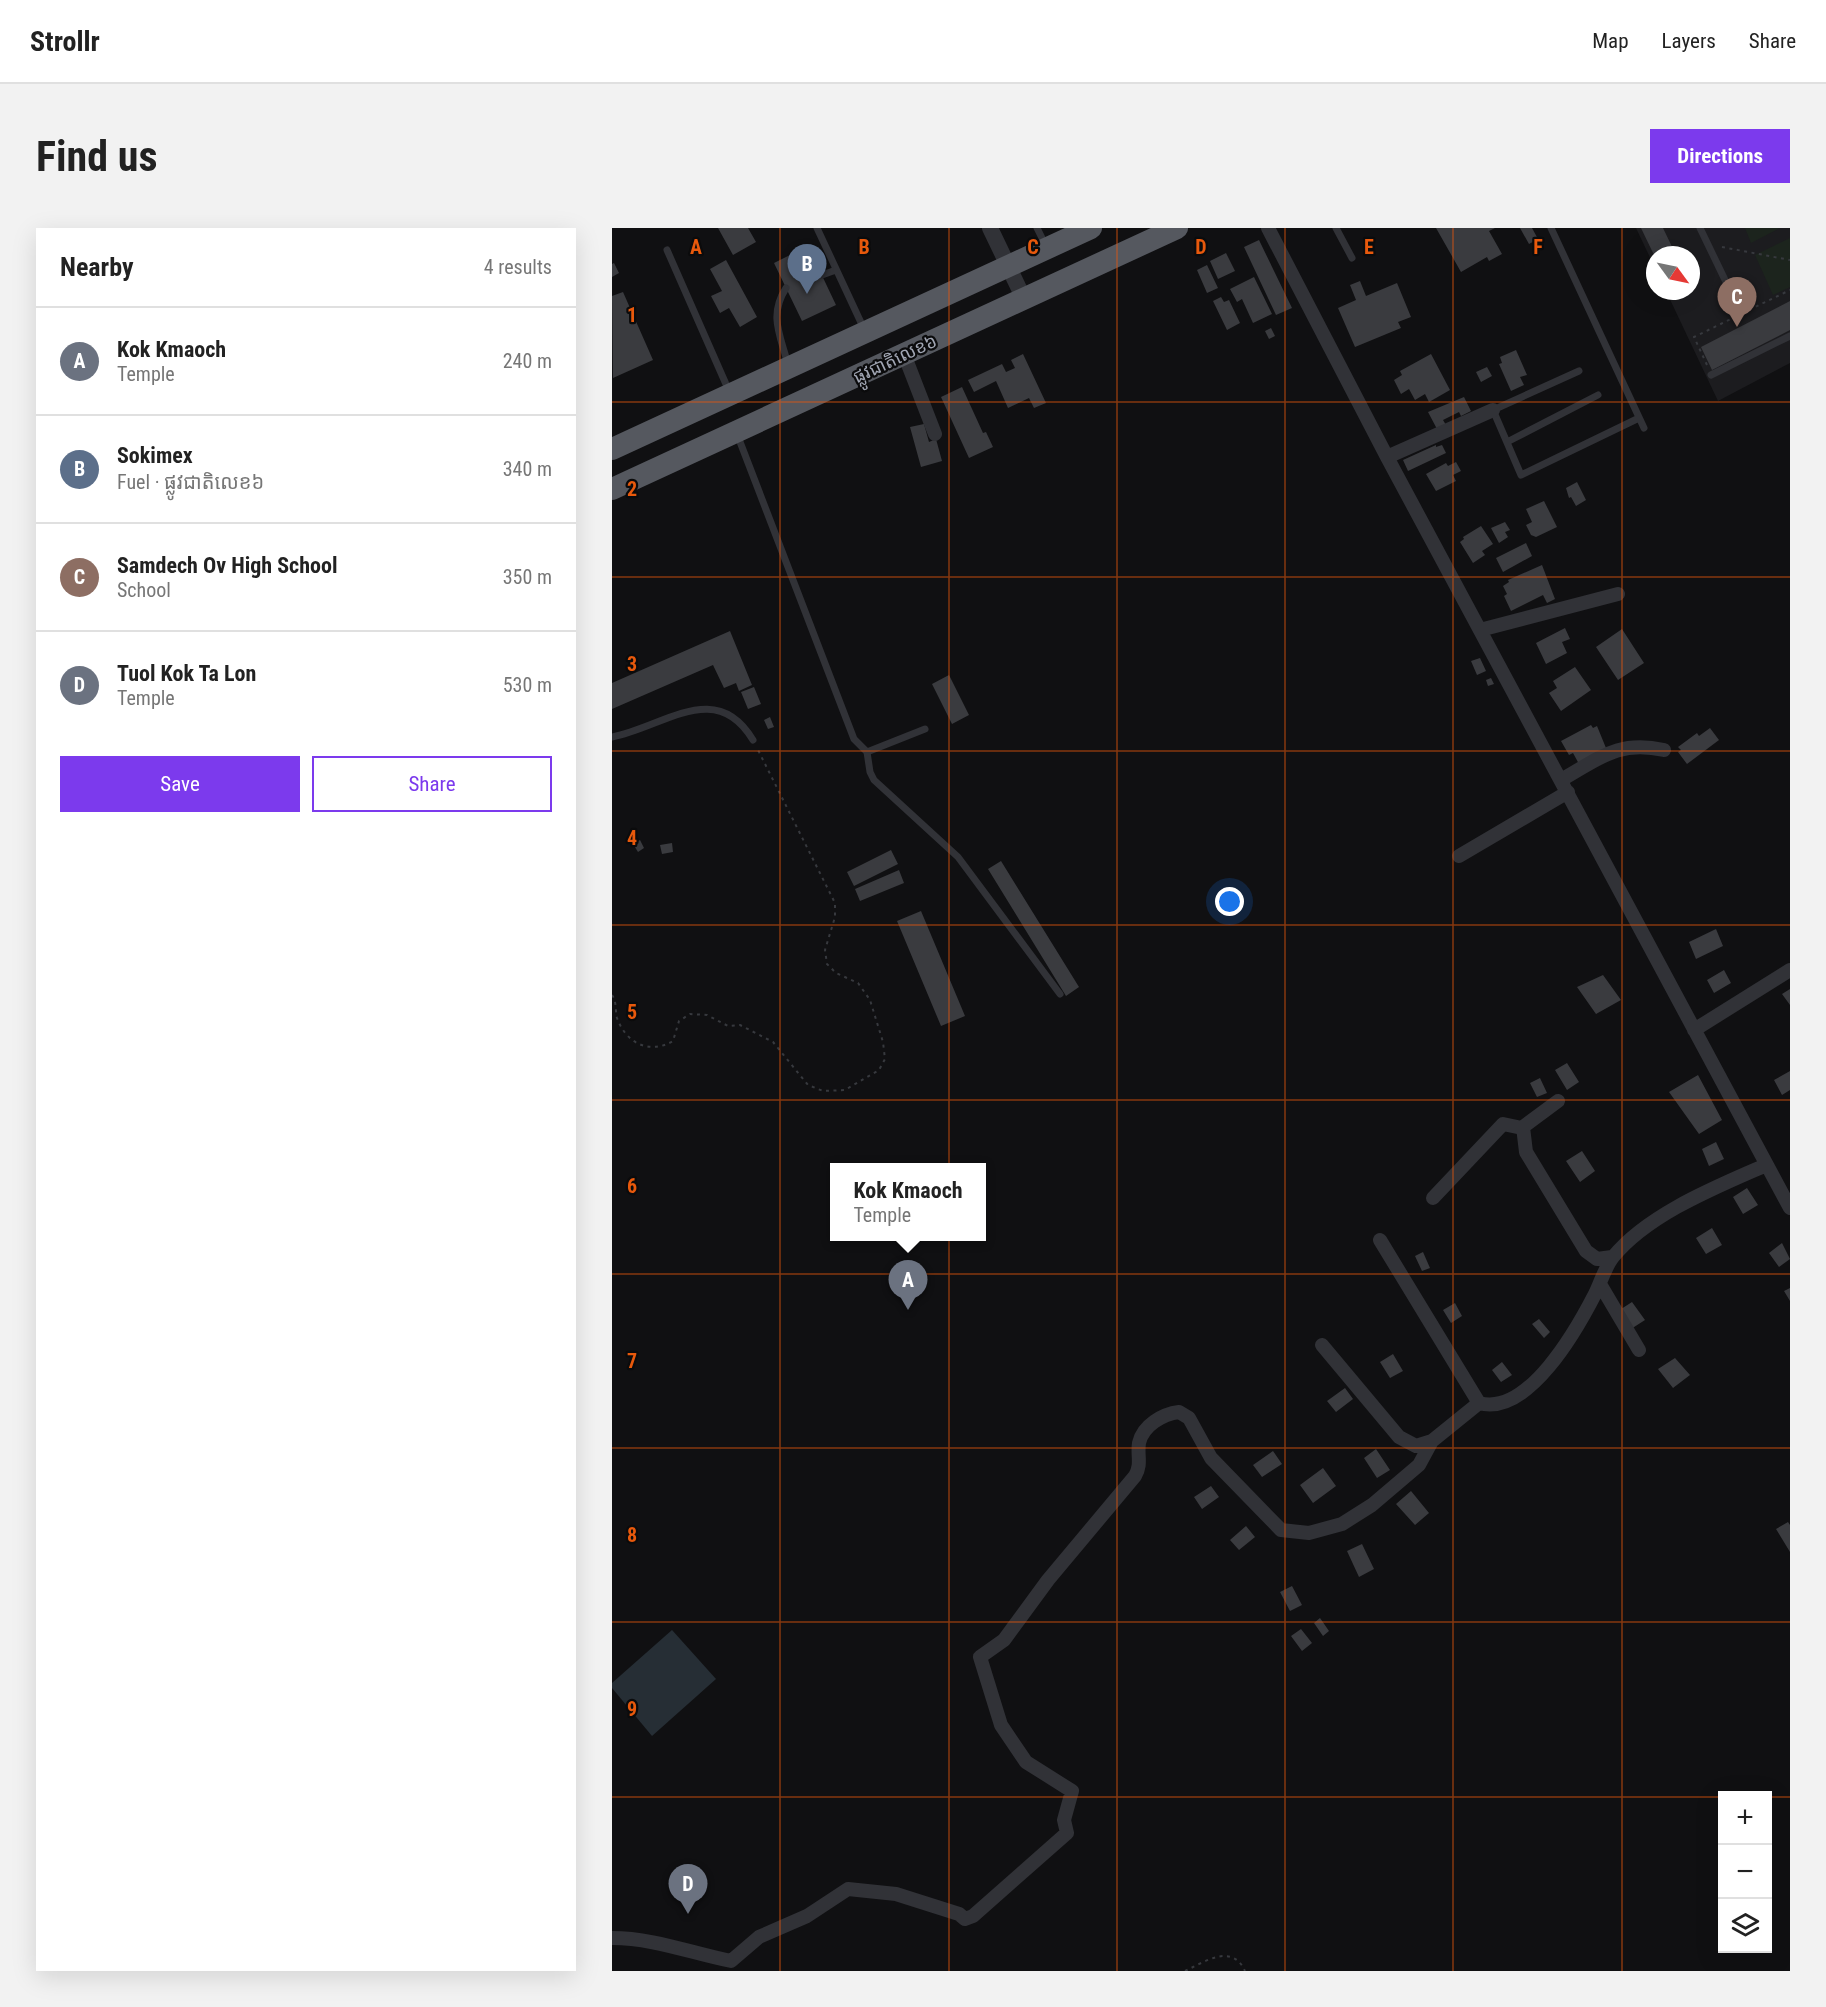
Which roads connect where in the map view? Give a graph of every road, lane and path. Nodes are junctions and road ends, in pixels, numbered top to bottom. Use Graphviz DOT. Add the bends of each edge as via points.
graph roads {
  1 [pos="817,228"];
  2 [pos="990,228"];
  3 [pos="1037,228"];
  4 [pos="1092,228"];
  5 [pos="1177,228"];
  6 [pos="1268,228"];
  7 [pos="1336,228"];
  8 [pos="1551,228"];
  9 [pos="1700,228"];
  10 [pos="1708,244"];
  11 [pos="1047,248"];
  12 [pos="668,250"];
  13 [pos="1352,258"];
  14 [pos="1790,260"];
  15 [pos="1009,266"];
  16 [pos="836,270"];
  17 [pos="822,275"];
  18 [pos="786,288"];
  19 [pos="1024,298"];
  20 [pos="1740,311"];
  21 [pos="866,332"];
  22 [pos="1790,336"];
  23 [pos="1694,337"];
  24 [pos="904,354"];
  25 [pos="789,368"];
  26 [pos="1579,371"];
  27 [pos="1711,375"];
  28 [pos="730,394"];
  29 [pos="1598,395"];
  30 [pos="1493,410"];
  31 [pos="1639,418"];
  32 [pos="1644,428"];
  33 [pos="736,432"];
  34 [pos="935,434"];
  35 [pos="1507,442"];
  36 [pos="612,449"];
  37 [pos="1387,457"];
  38 [pos="612,489"];
  39 [pos="1618,594"];
  40 [pos="1480,630"];
  41 [pos="925,729"];
  42 [pos="612,737"];
  43 [pos="753,740"];
  44 [pos="1664,750"];
  45 [pos="867,753"];
  46 [pos="1561,780"];
  47 [pos="1568,792"];
  48 [pos="1460,856"];
  49 [pos="1790,970"];
  50 [pos="1060,994"];
  51 [pos="612,995"];
  52 [pos="1694,1030"];
  53 [pos="1558,1101"];
  54 [pos="1522,1128"];
  55 [pos="1766,1165"];
  56 [pos="1433,1198"];
  57 [pos="1790,1208"];
  58 [pos="1380,1240"];
  59 [pos="1612,1257"];
  60 [pos="1600,1284"];
  61 [pos="1322,1345"];
  62 [pos="1639,1350"];
  63 [pos="1479,1403"];
  64 [pos="1432,1441"];
  65 [pos="612,1938"];
  66 [pos="1185,1971"];
  67 [pos="1245,1971"];
  1 -- 16 [label="lane"];
  2 -- 15 [label="street"];
  3 -- 11 [label="lane"];
  4 -- 11 [label="highway, ផ្លូវជាតិលេខ៦"];
  5 -- 19 [label="highway, ផ្លូវជាតិលេខ៦"];
  6 -- 37 [label="street"];
  7 -- 13 [label="lane"];
  8 -- 31 [label="lane"];
  9 -- 10 [label="lane"];
  10 -- 14 [label="path"];
  10 -- 20 [label="lane"];
  11 -- 15 [label="highway, ផ្លូវជាតិលេខ៦"];
  12 -- 28 [label="lane"];
  15 -- 19 [label="street"];
  15 -- 21 [label="highway, ផ្លូវជាតិលេខ៦"];
  16 -- 17 [label="lane"];
  16 -- 21 [label="lane"];
  18 -- 25 [label="lane" via="775,313"];
  19 -- 24 [label="highway, ផ្លូវជាតិលេខ៦"];
  21 -- 25 [label="highway, ផ្លូវជាតិលេខ៦"];
  22 -- 27 [label="lane"];
  23 -- 27 [label="path"];
  24 -- 33 [label="highway, ផ្លូវជាតិលេខ៦"];
  24 -- 34 [label="street"];
  25 -- 28 [label="highway, ផ្លូវជាតិលេខ៦"];
  26 -- 30 [label="lane"];
  28 -- 36 [label="highway, ផ្លូវជាតិលេខ៦"];
  29 -- 35 [label="lane"];
  30 -- 35 [label="lane"];
  30 -- 37 [label="street"];
  31 -- 32 [label="lane"];
  31 -- 35 [label="lane" via="1521,475"];
  33 -- 38 [label="highway, ផ្លូវជាតិលេខ៦"];
  33 -- 45 [label="lane" via="854,740"];
  37 -- 40 [label="street"];
  39 -- 40 [label="street"];
  40 -- 46 [label="street"];
  41 -- 45 [label="lane"];
  42 -- 43 [label="lane" via="648,728 696,708 714,708 736,717"];
  43 -- 51 [label="path" via="835,903 825,950 827,964 836,973 858,982 870,1000 883,1042 885,1059 879,1070 845,1090 823,1091 808,1085 773,1042 740,1025 728,1026 707,1015 690,1014 679,1021 673,1041 664,1047 646,1048 626,1037"];
  44 -- 46 [label="street" via="1631,746 1610,752"];
  45 -- 50 [label="lane" via="874,780 958,857"];
  46 -- 47 [label="street"];
  47 -- 48 [label="street"];
  47 -- 52 [label="street"];
  49 -- 52 [label="street"];
  52 -- 55 [label="street"];
  53 -- 54 [label="street"];
  54 -- 56 [label="street" via="1503,1124"];
  54 -- 59 [label="street" via="1526,1152 1576,1237 1597,1258"];
  55 -- 57 [label="street"];
  55 -- 59 [label="street" via="1652,1222"];
  58 -- 63 [label="street"];
  59 -- 60 [label="street"];
  60 -- 62 [label="street"];
  60 -- 63 [label="street" via="1571,1340 1545,1370 1513,1399 1488,1406"];
  61 -- 64 [label="street" via="1399,1437 1416,1446"];
  63 -- 64 [label="street"];
  64 -- 65 [label="street" via="1419,1465 1372,1505 1342,1524 1309,1533 1281,1530 1211,1458 1189,1418 1179,1412 1170,1413 1144,1431 1139,1444 1140,1467 1135,1476 1048,1580 1004,1640 980,1657 1001,1725 1026,1762 1072,1791 1064,1820 1066,1833 973,1916 965,1919 896,1894 848,1889 807,1916 759,1937 731,1961 690,1953 665,1943"];
  66 -- 67 [label="path" via="1218,1955 1232,1956"];
}
